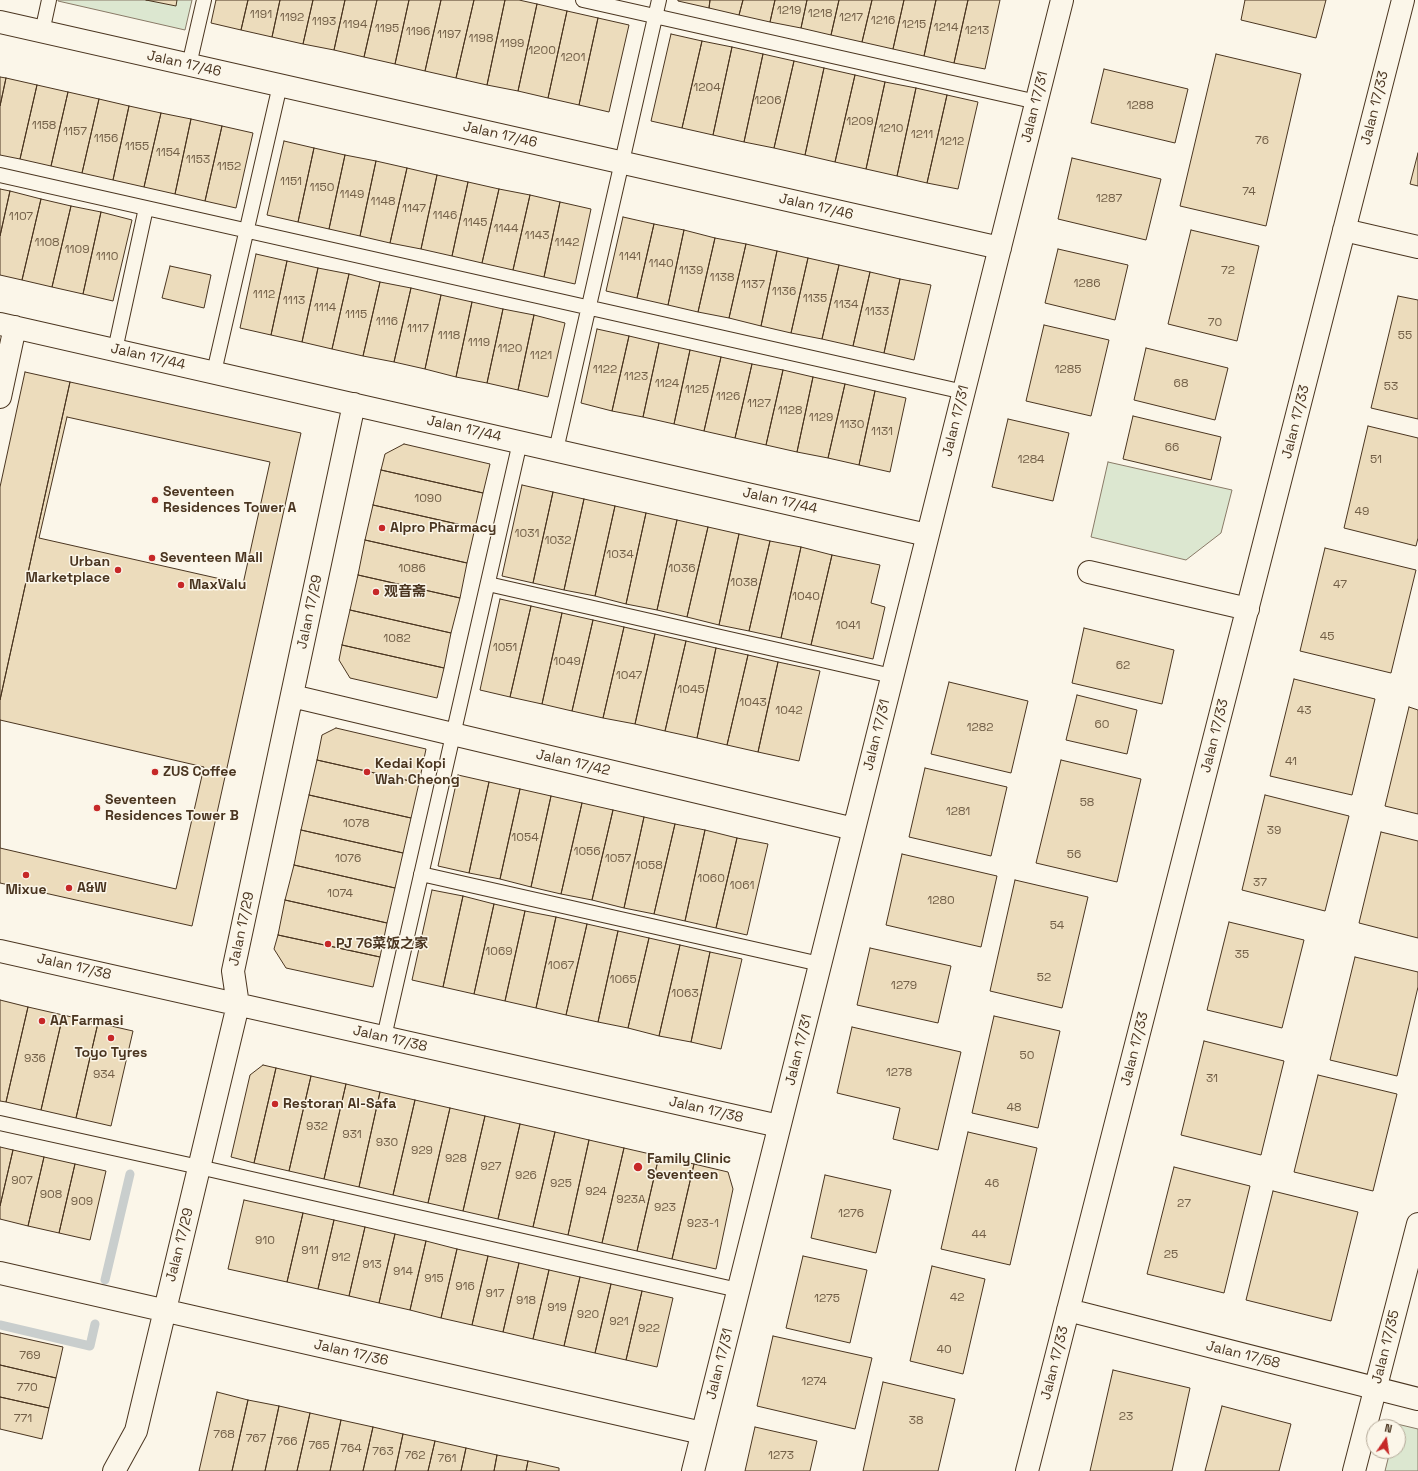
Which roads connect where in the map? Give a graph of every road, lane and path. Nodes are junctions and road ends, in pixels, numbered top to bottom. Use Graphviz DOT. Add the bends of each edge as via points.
graph roads {
  1 [pos="49,0"];
  2 [pos="204,0"];
  3 [pos="583,0"];
  4 [pos="658,0"];
  5 [pos="1062,0"];
  6 [pos="1403,0"];
  7 [pos="655,16"];
  8 [pos="0,22"];
  9 [pos="42,32"];
  10 [pos="189,65"];
  11 [pos="280,85"];
  12 [pos="1036,102"];
  13 [pos="621,163"];
  14 [pos="0,175"];
  15 [pos="146,208"];
  16 [pos="1344,230"];
  17 [pos="246,231"];
  18 [pos="1418,247"];
  19 [pos="1000,248"];
  20 [pos="588,307"];
  21 [pos="8,325"];
  22 [pos="115,350"];
  23 [pos="214,372"];
  24 [pos="964,392"];
  25 [pos="0,397"];
  26 [pos="354,404"];
  27 [pos="520,442"];
  28 [pos="556,450"];
  29 [pos="928,535"];
  30 [pos="1089,572"];
  31 [pos="488,584"];
  32 [pos="1248,608"];
  33 [pos="892,676"];
  34 [pos="292,696"];
  35 [pos="453,735"];
  36 [pos="854,829"];
  37 [pos="421,874"];
  38 [pos="0,951"];
  39 [pos="820,964"];
  40 [pos="238,1005"];
  41 [pos="384,1038"];
  42 [pos="0,1123"];
  43 [pos="779,1126"];
  44 [pos="199,1167"];
  45 [pos="1418,1224"];
  46 [pos="0,1273"];
  47 [pos="738,1290"];
  48 [pos="165,1310"];
  49 [pos="1068,1310"];
  50 [pos="1375,1388"];
  51 [pos="1418,1399"];
  52 [pos="702,1433"];
  53 [pos="114,1471"];
  54 [pos="693,1471"];
  55 [pos="1027,1471"];
  56 [pos="1354,1471"];
  1 -- 9 [label="lane"];
  2 -- 10 [label="lane"];
  3 -- 7 [label="lane"];
  4 -- 7 [label="lane"];
  5 -- 12 [label="street, Jalan 17/31"];
  6 -- 16 [label="street, Jalan 17/33"];
  7 -- 12 [label="lane"];
  7 -- 13 [label="lane"];
  8 -- 9 [label="street, Jalan 17/46"];
  9 -- 10 [label="street, Jalan 17/46"];
  10 -- 11 [label="street, Jalan 17/46"];
  11 -- 13 [label="street, Jalan 17/46"];
  11 -- 17 [label="lane"];
  12 -- 19 [label="street, Jalan 17/31"];
  13 -- 19 [label="street, Jalan 17/46"];
  13 -- 20 [label="lane"];
  14 -- 15 [label="lane"];
  15 -- 17 [label="lane"];
  15 -- 22 [label="lane"];
  16 -- 18 [label="street"];
  16 -- 32 [label="street, Jalan 17/33"];
  17 -- 20 [label="lane"];
  17 -- 23 [label="lane"];
  19 -- 24 [label="street, Jalan 17/31"];
  20 -- 24 [label="lane"];
  20 -- 28 [label="lane"];
  21 -- 22 [label="street, Jalan 17/44"];
  21 -- 25 [label="street"];
  22 -- 23 [label="street, Jalan 17/44"];
  23 -- 26 [label="street, Jalan 17/44"];
  24 -- 29 [label="street, Jalan 17/31"];
  26 -- 27 [label="street, Jalan 17/44"];
  26 -- 34 [label="street, Jalan 17/29"];
  27 -- 28 [label="street, Jalan 17/44"];
  27 -- 31 [label="lane"];
  28 -- 29 [label="street, Jalan 17/44"];
  29 -- 33 [label="street, Jalan 17/31"];
  30 -- 32 [label="street"];
  31 -- 33 [label="lane"];
  31 -- 35 [label="lane"];
  32 -- 49 [label="street, Jalan 17/33"];
  33 -- 36 [label="street, Jalan 17/31"];
  34 -- 35 [label="street, Jalan 17/42"];
  34 -- 40 [label="street, Jalan 17/29" via="233,971"];
  35 -- 36 [label="street, Jalan 17/42"];
  35 -- 37 [label="lane"];
  36 -- 39 [label="street, Jalan 17/31"];
  37 -- 39 [label="lane"];
  37 -- 41 [label="lane"];
  38 -- 40 [label="street, Jalan 17/38"];
  39 -- 43 [label="street, Jalan 17/31"];
  40 -- 41 [label="street, Jalan 17/38"];
  40 -- 44 [label="street, Jalan 17/29"];
  41 -- 43 [label="street, Jalan 17/38"];
  42 -- 44 [label="lane"];
  43 -- 47 [label="street, Jalan 17/31"];
  44 -- 47 [label="lane"];
  44 -- 48 [label="street, Jalan 17/29"];
  45 -- 50 [label="street, Jalan 17/35"];
  46 -- 48 [label="street, Jalan 17/36"];
  47 -- 52 [label="street, Jalan 17/31"];
  48 -- 52 [label="street, Jalan 17/36"];
  48 -- 53 [label="street, Jalan 17/29" via="136,1431"];
  49 -- 50 [label="street, Jalan 17/58"];
  49 -- 55 [label="street, Jalan 17/33"];
  50 -- 51 [label="street, Jalan 17/58"];
  50 -- 56 [label="street, Jalan 17/35"];
  52 -- 54 [label="street, Jalan 17/31"];
}
